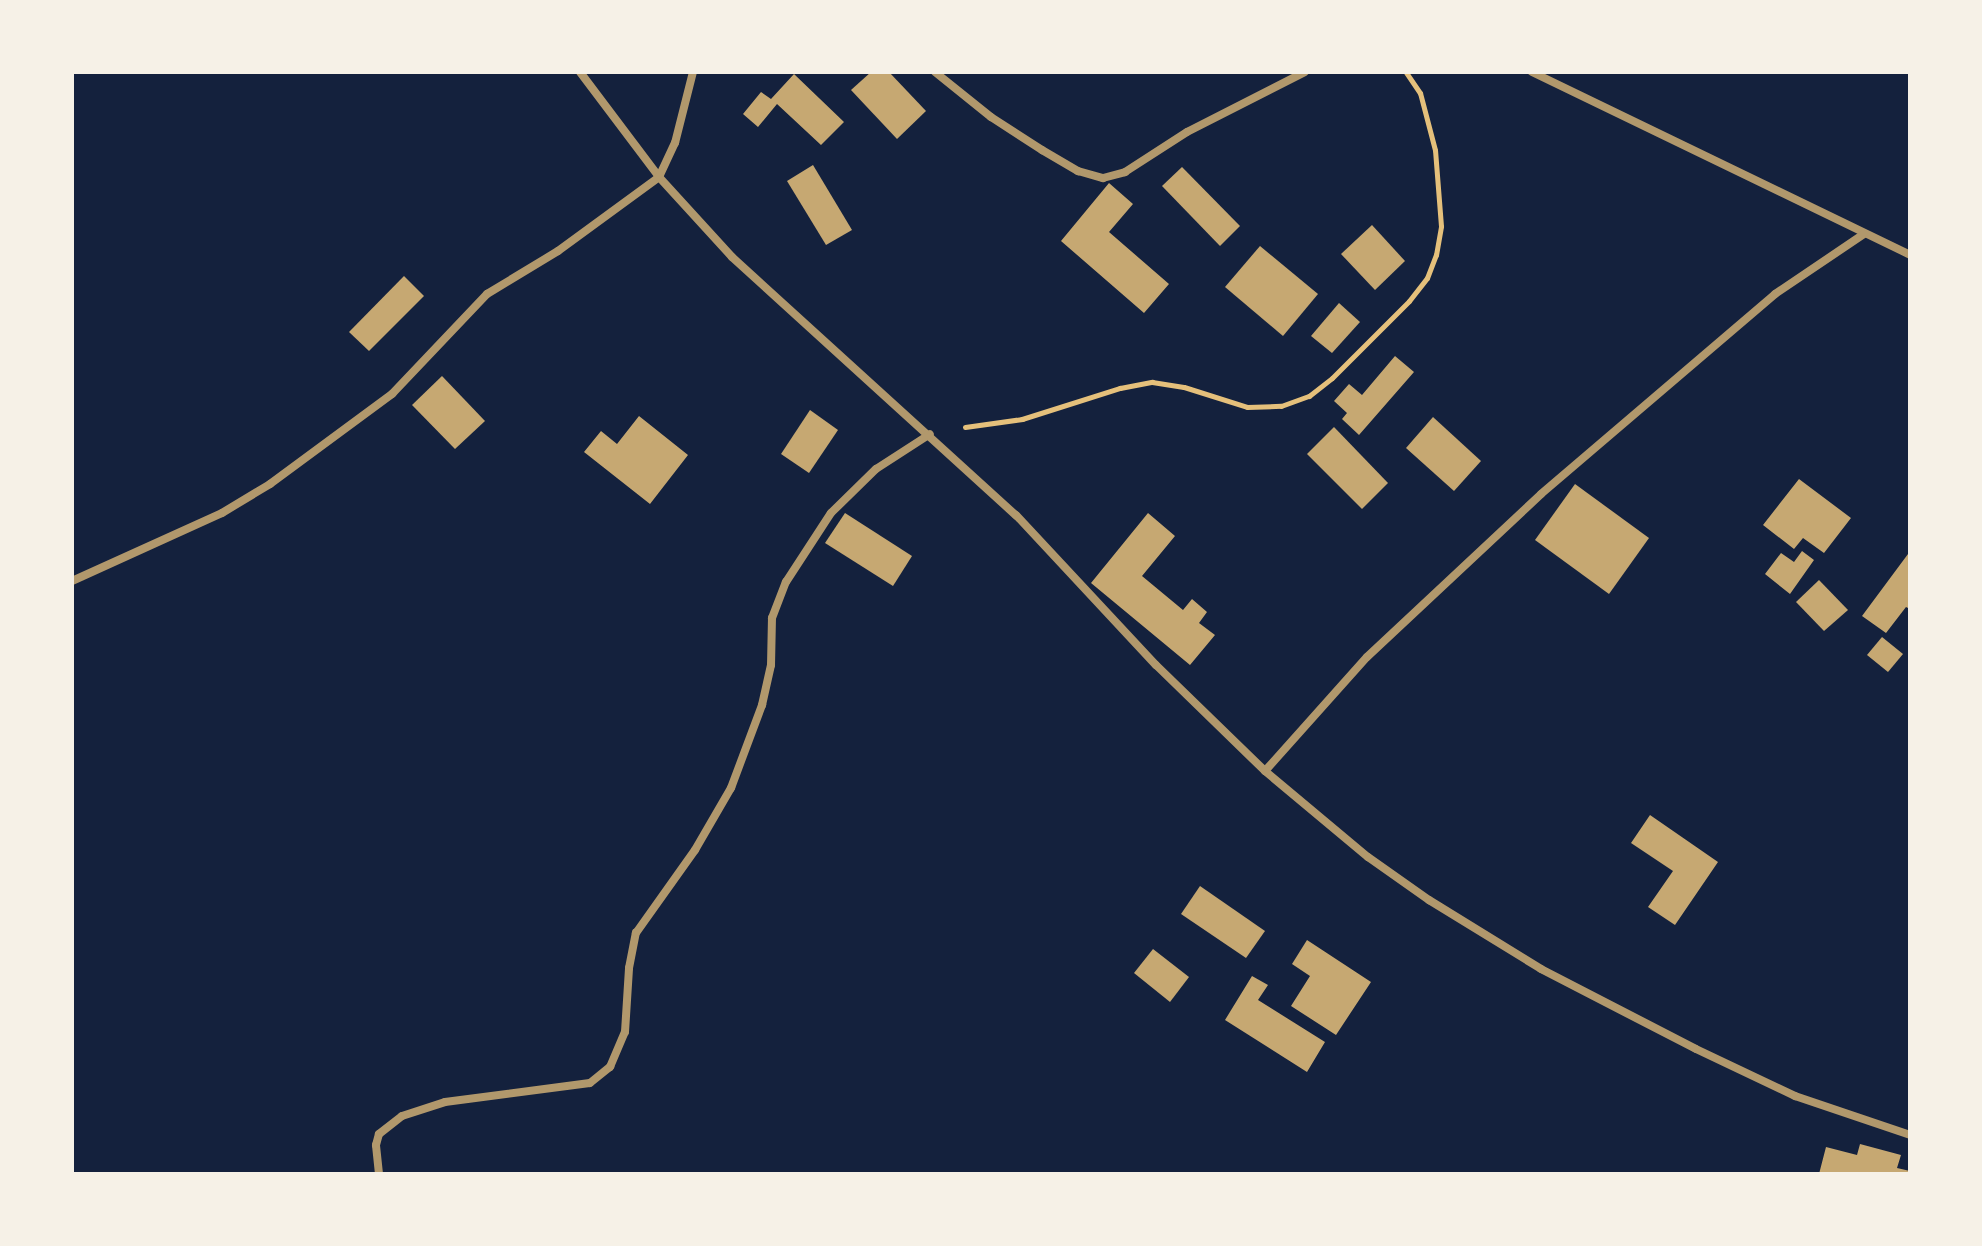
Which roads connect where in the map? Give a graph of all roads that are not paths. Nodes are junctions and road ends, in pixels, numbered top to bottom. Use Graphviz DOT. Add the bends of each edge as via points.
graph roads {
  1 [pos="580,72"];
  2 [pos="693,72"];
  3 [pos="935,72"];
  4 [pos="1305,72"];
  5 [pos="1532,72"];
  6 [pos="659,177"];
  7 [pos="1864,234"];
  8 [pos="1910,255"];
  9 [pos="932,436"];
  10 [pos="72,581"];
  11 [pos="1265,771"];
  12 [pos="1910,1135"];
  13 [pos="379,1174"];
  1 -- 6 [label="street"];
  2 -- 6 [label="street" via="675,143"];
  3 -- 4 [label="street" via="1042,150 1078,171 1103,178 1125,172 1187,132"];
  5 -- 7 [label="street"];
  6 -- 9 [label="street" via="732,257"];
  6 -- 10 [label="street" via="558,251 487,294 392,394 270,484 222,513"];
  7 -- 8 [label="street"];
  7 -- 11 [label="street" via="1775,294 1541,494 1367,657"];
  9 -- 11 [label="street"];
  9 -- 13 [label="street" via="876,469 831,513 786,582 772,618 771,665 762,705 731,788 636,933 625,1032 610,1067 590,1083 445,1102 402,1116 379,1134"];
  11 -- 12 [label="street" via="1368,857 1541,969 1795,1096"];
}
